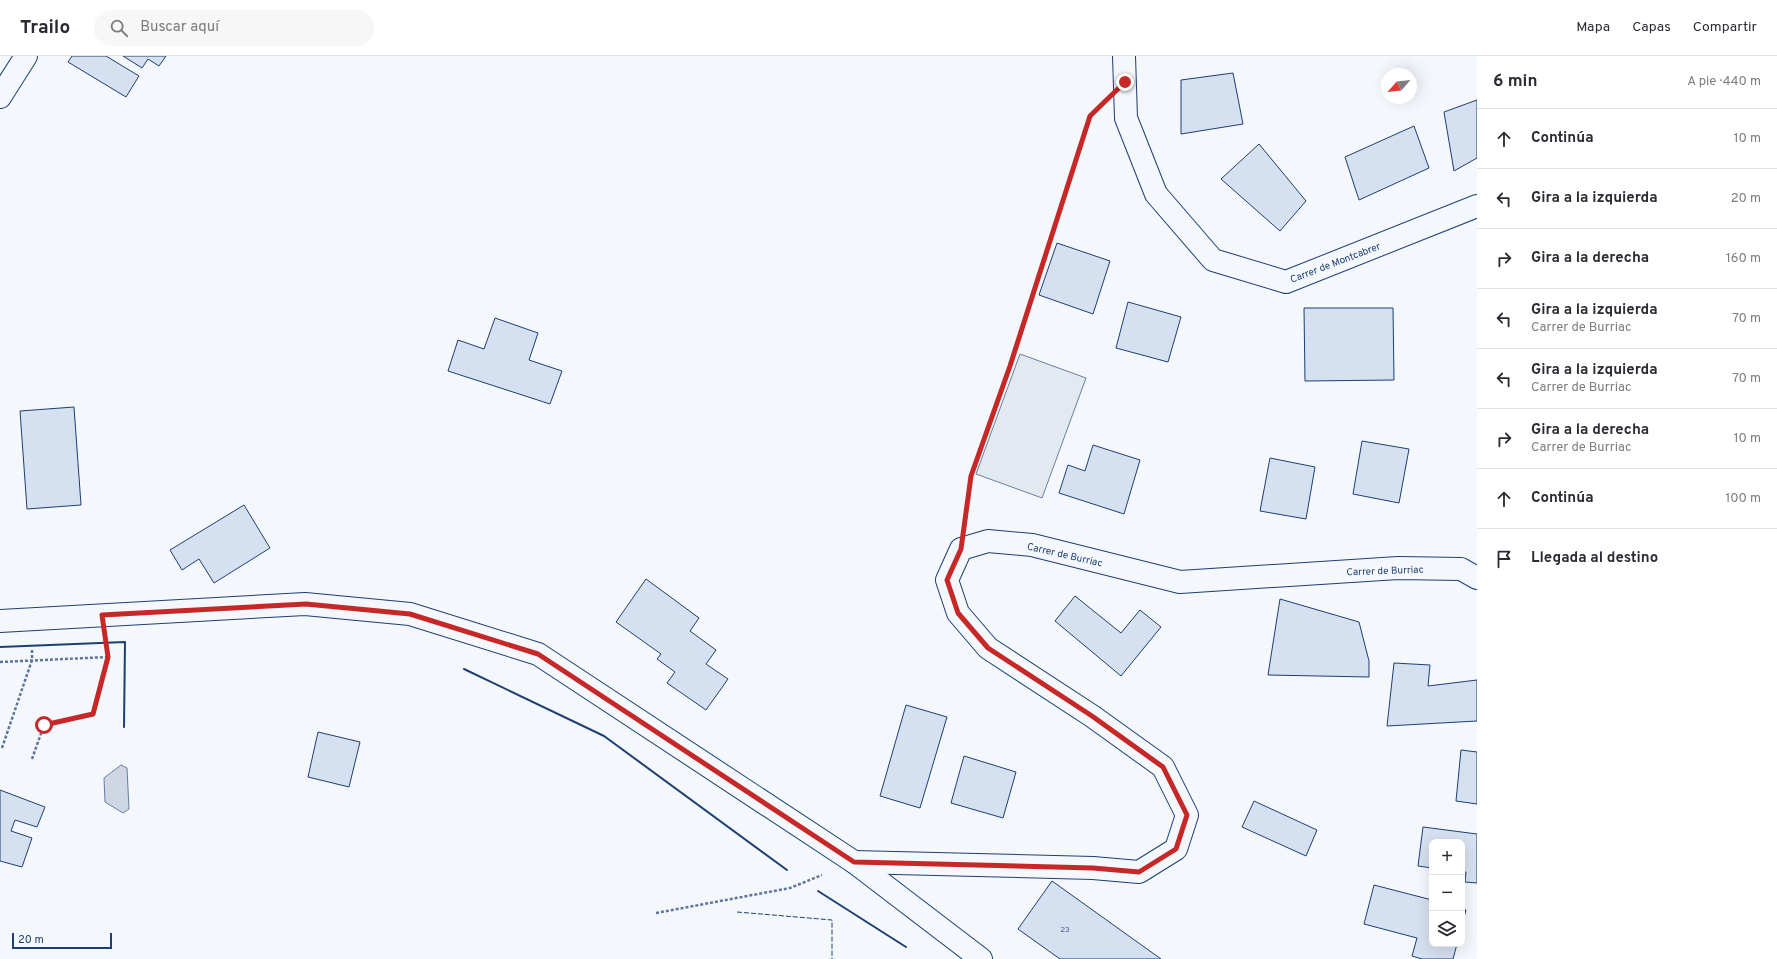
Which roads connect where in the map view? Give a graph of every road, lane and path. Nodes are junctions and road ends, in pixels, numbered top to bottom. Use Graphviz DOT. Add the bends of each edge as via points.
graph roads {
  1 [pos="26,56"];
  2 [pos="1124,56"];
  3 [pos="1125,82"];
  4 [pos="0,97"];
  5 [pos="1477,206"];
  6 [pos="961,549"];
  7 [pos="1477,578"];
  8 [pos="102,615"];
  9 [pos="0,621"];
  10 [pos="32,645"];
  11 [pos="108,657"];
  12 [pos="32,660"];
  13 [pos="0,662"];
  14 [pos="2,748"];
  15 [pos="32,759"];
  16 [pos="854,862"];
  17 [pos="656,913"];
  18 [pos="981,959"];
  1 -- 4 [label="street"];
  2 -- 3 [label="street, Carrer de Montcabrer"];
  3 -- 5 [label="street, Carrer de Montcabrer" via="1126,118 1156,194 1213,260 1286,282"];
  3 -- 6 [label="path" via="1090,116 1010,366 971,476"];
  6 -- 7 [label="street, Carrer de Burriac" via="988,541 1032,545 1180,582 1398,568 1461,569"];
  6 -- 16 [label="street" via="947,580 958,613 988,648 1092,716 1163,767 1187,815 1176,849 1139,872 1093,868"];
  8 -- 9 [label="street"];
  8 -- 11 [label="path"];
  8 -- 16 [label="street" via="306,604 410,614 538,654"];
  10 -- 12 [label="path"];
  11 -- 12 [label="path"];
  11 -- 15 [label="path" via="93,714 44,725"];
  12 -- 13 [label="path"];
  12 -- 14 [label="path"];
  16 -- 17 [label="path" via="790,888"];
  16 -- 18 [label="street"];
}
